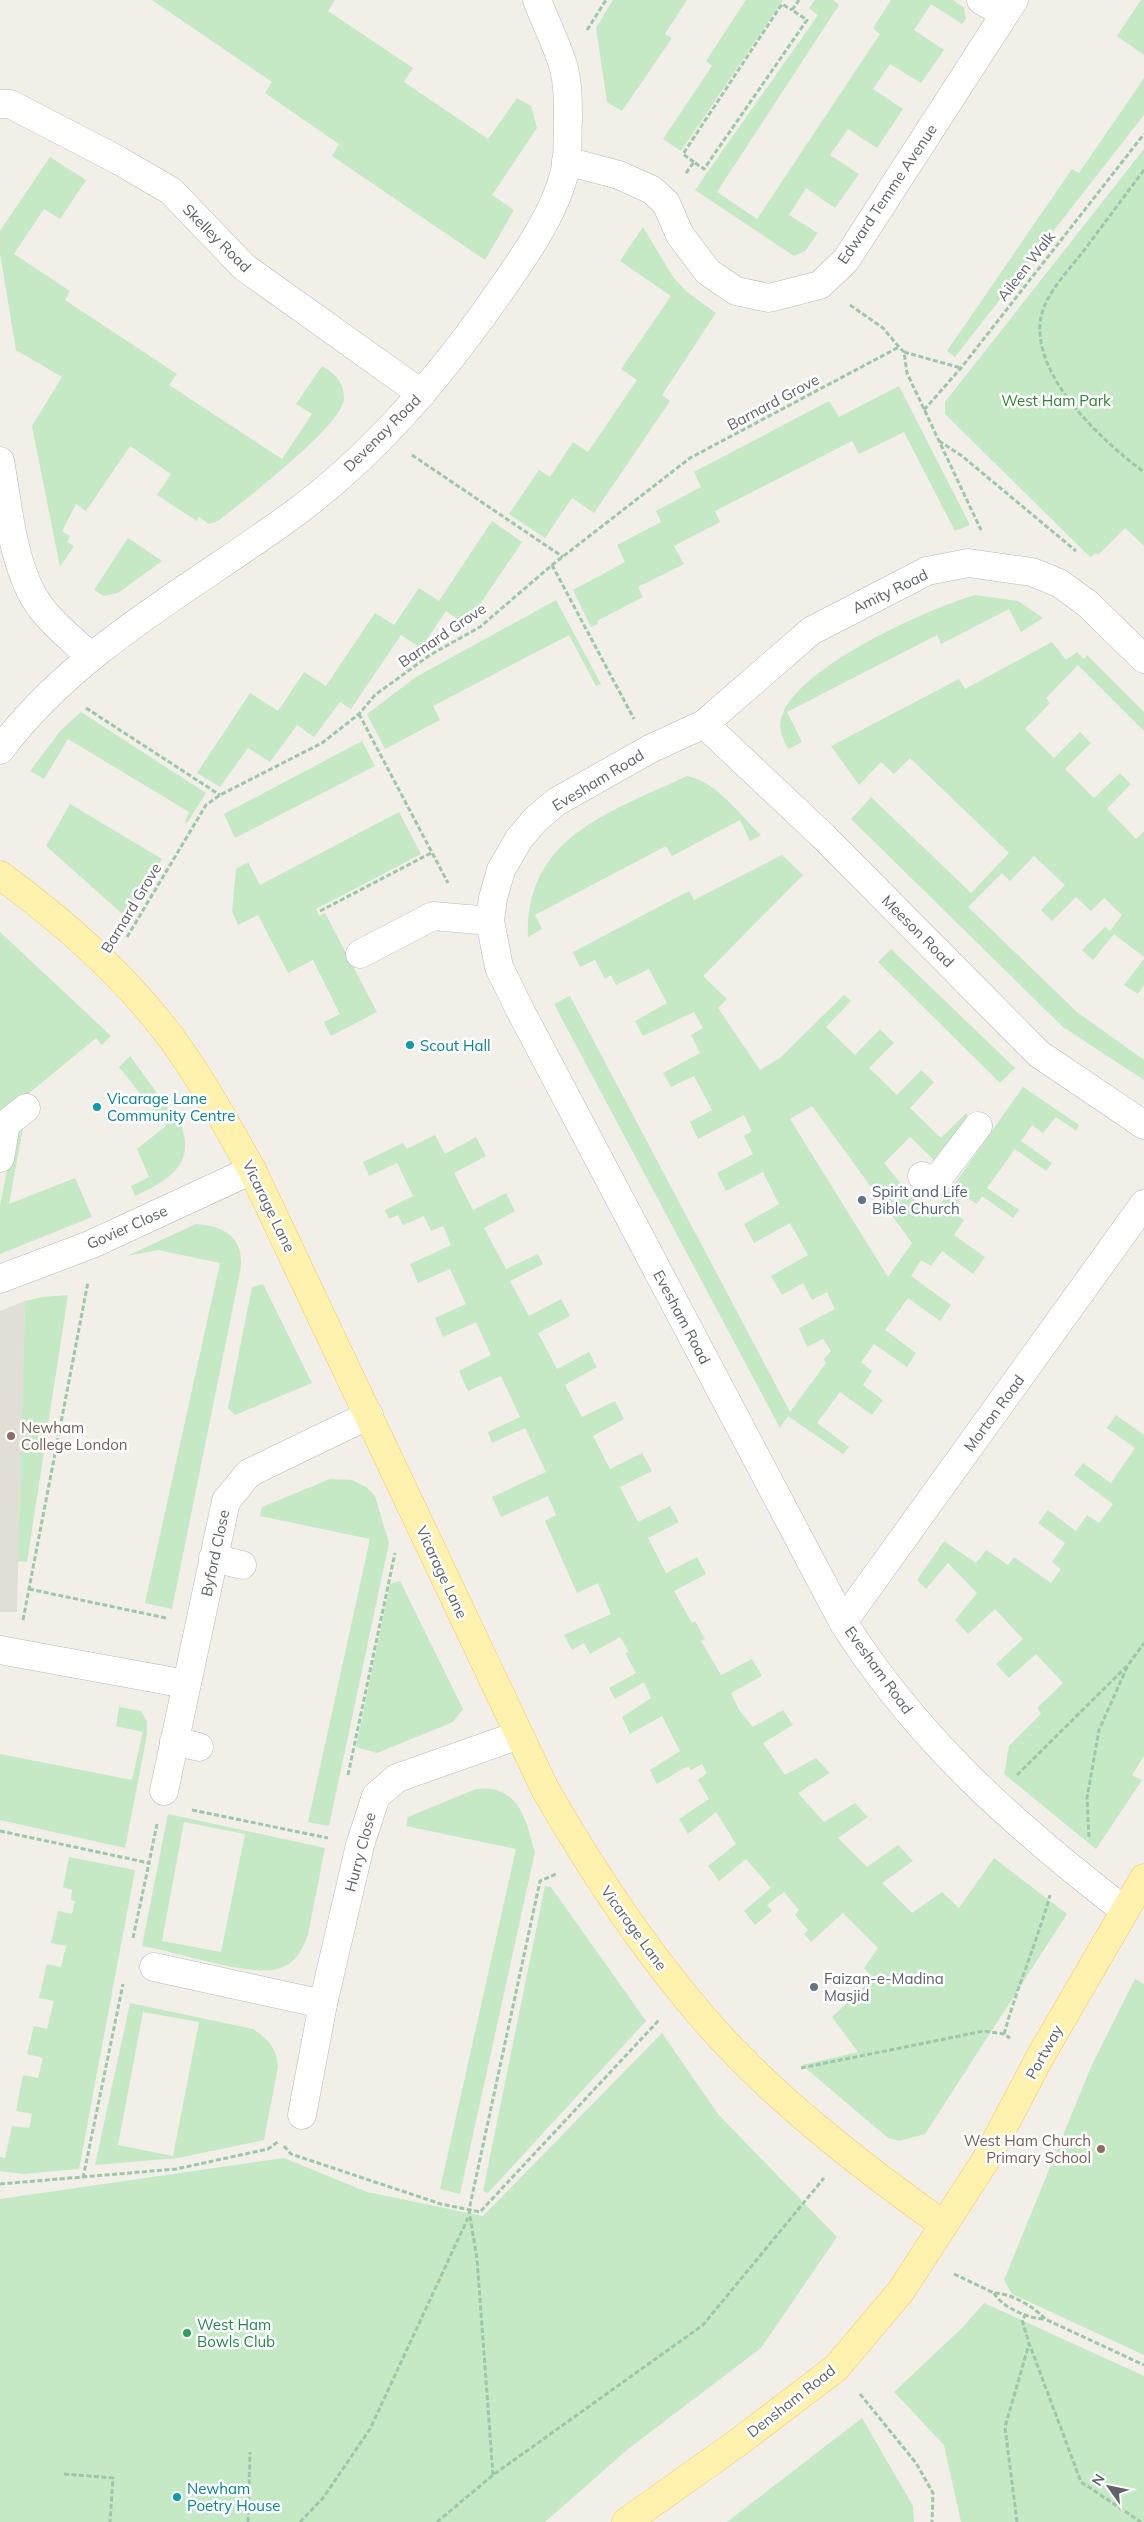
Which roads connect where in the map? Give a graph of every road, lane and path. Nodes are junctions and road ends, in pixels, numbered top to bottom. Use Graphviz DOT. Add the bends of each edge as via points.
graph roads {
  1 [pos="536,0"];
  2 [pos="798,0"];
  3 [pos="981,0"];
  4 [pos="1009,7"];
  5 [pos="792,10"];
  6 [pos="0,104"];
  7 [pos="1144,134"];
  8 [pos="566,161"];
  9 [pos="694,162"];
  10 [pos="1144,170"];
  11 [pos="666,202"];
  12 [pos="820,286"];
  13 [pos="899,347"];
  14 [pos="904,352"];
  15 [pos="961,368"];
  16 [pos="422,394"];
  17 [pos="924,410"];
  18 [pos="384,435"];
  19 [pos="938,440"];
  20 [pos="0,462"];
  21 [pos="1144,472"];
  22 [pos="1080,554"];
  23 [pos="563,556"];
  24 [pos="552,565"];
  25 [pos="999,568"];
  26 [pos="90,656"];
  27 [pos="1144,659"];
  28 [pos="55,687"];
  29 [pos="359,714"];
  30 [pos="704,724"];
  31 [pos="650,748"];
  32 [pos="0,750"];
  33 [pos="220,795"];
  34 [pos="433,852"];
  35 [pos="0,875"];
  36 [pos="492,910"];
  37 [pos="320,912"];
  38 [pos="360,954"];
  39 [pos="109,968"];
  40 [pos="26,1108"];
  41 [pos="1144,1125"];
  42 [pos="978,1126"];
  43 [pos="0,1158"];
  44 [pos="252,1170"];
  45 [pos="922,1176"];
  46 [pos="1144,1204"];
  47 [pos="92,1244"];
  48 [pos="0,1279"];
  49 [pos="369,1415"];
  50 [pos="413,1512"];
  51 [pos="213,1558"];
  52 [pos="242,1564"];
  53 [pos="29,1589"];
  54 [pos="843,1622"];
  55 [pos="199,1625"];
  56 [pos="1144,1643"];
  57 [pos="8,1651"];
  58 [pos="1128,1665"];
  59 [pos="186,1684"];
  60 [pos="519,1736"];
  61 [pos="346,1781"];
  62 [pos="163,1797"];
  63 [pos="992,1801"];
  64 [pos="0,1831"];
  65 [pos="360,1845"];
  66 [pos="586,1861"];
  67 [pos="1060,1861"];
  68 [pos="149,1863"];
  69 [pos="1144,1878"];
  70 [pos="1092,1885"];
  71 [pos="1124,1910"];
  72 [pos="132,1945"];
  73 [pos="154,1967"];
  74 [pos="124,1982"];
  75 [pos="688,1999"];
  76 [pos="323,2004"];
  77 [pos="1004,2034"];
  78 [pos="1040,2057"];
  79 [pos="759,2076"];
  80 [pos="302,2116"];
  81 [pos="846,2151"];
  82 [pos="83,2178"];
  83 [pos="0,2184"];
  84 [pos="469,2210"];
  85 [pos="469,2218"];
  86 [pos="944,2225"];
  87 [pos="952,2273"];
  88 [pos="994,2293"];
  89 [pos="1026,2314"];
  90 [pos="1045,2319"];
  91 [pos="1030,2343"];
  92 [pos="1144,2365"];
  93 [pos="836,2368"];
  94 [pos="250,2452"];
  95 [pos="64,2474"];
  96 [pos="493,2474"];
  97 [pos="110,2522"];
  98 [pos="248,2522"];
  99 [pos="300,2522"];
  100 [pos="437,2522"];
  101 [pos="626,2522"];
  102 [pos="932,2522"];
  103 [pos="1017,2522"];
  104 [pos="1141,2522"];
  1 -- 8 [label="street, Devenay Road" via="563,66 568,100"];
  2 -- 5 [label="path"];
  3 -- 4 [label="street, Edward Temme Avenue"];
  4 -- 12 [label="street, Edward Temme Avenue" via="846,260"];
  5 -- 9 [label="path" via="782,4 688,146 683,154"];
  5 -- 9 [label="path" via="807,20 704,169"];
  6 -- 16 [label="street, Skelley Road" via="10,104 171,191 244,268"];
  7 -- 15 [label="path, Aileen Walk"];
  8 -- 11 [label="street" via="619,175 652,190"];
  8 -- 16 [label="street, Devenay Road" via="555,197 529,249 467,338"];
  9 -- 11 [label="path"];
  10 -- 21 [label="path" via="1052,292 1042,317 1043,353 1056,382 1095,430"];
  11 -- 12 [label="street" via="680,235 708,272 736,291 769,298"];
  12 -- 13 [label="path" via="883,328"];
  13 -- 14 [label="path"];
  13 -- 23 [label="path, Barnard Grove" via="690,458"];
  14 -- 15 [label="path"];
  14 -- 17 [label="path" via="907,373"];
  15 -- 17 [label="path, Aileen Walk"];
  16 -- 18 [label="street, Devenay Road"];
  17 -- 19 [label="path"];
  18 -- 23 [label="path"];
  18 -- 26 [label="street, Devenay Road" via="300,509"];
  19 -- 22 [label="path" via="962,456"];
  19 -- 25 [label="path"];
  20 -- 26 [label="street" via="16,548 31,592 50,618"];
  23 -- 24 [label="path, Barnard Grove"];
  24 -- 29 [label="path, Barnard Grove" via="480,627 430,655 375,695"];
  24 -- 31 [label="path"];
  25 -- 27 [label="street, Amity Road" via="1032,572 1059,583 1088,604"];
  25 -- 30 [label="street, Amity Road" via="968,563 927,571 811,631"];
  26 -- 28 [label="street, Devenay Road"];
  28 -- 32 [label="street, Devenay Road"];
  28 -- 33 [label="path"];
  29 -- 33 [label="path, Barnard Grove" via="322,743"];
  29 -- 34 [label="path"];
  30 -- 31 [label="street, Evesham Road"];
  30 -- 41 [label="street, Meeson Road" via="823,836 1039,1054"];
  31 -- 36 [label="street, Evesham Road" via="556,802 535,820 519,839 501,870"];
  33 -- 39 [label="path, Barnard Grove" via="206,805"];
  34 -- 36 [label="path" via="455,896"];
  34 -- 37 [label="path"];
  35 -- 39 [label="main road, Vicarage Lane"];
  36 -- 38 [label="street" via="433,916"];
  36 -- 54 [label="street, Evesham Road" via="500,968 519,1008"];
  39 -- 44 [label="main road, Vicarage Lane" via="182,1052"];
  40 -- 43 [label="street" via="6,1124"];
  42 -- 45 [label="street" via="936,1181 929,1182"];
  44 -- 47 [label="street, Govier Close"];
  44 -- 49 [label="main road, Vicarage Lane"];
  46 -- 54 [label="street, Morton Road"];
  47 -- 48 [label="street, Govier Close"];
  47 -- 53 [label="path" via="90,1273"];
  49 -- 50 [label="main road, Vicarage Lane"];
  49 -- 51 [label="street, Byford Close" via="249,1473 226,1501"];
  50 -- 60 [label="main road, Vicarage Lane"];
  50 -- 61 [label="path" via="400,1529"];
  51 -- 52 [label="street"];
  51 -- 55 [label="street, Byford Close"];
  53 -- 55 [label="path"];
  53 -- 57 [label="path"];
  54 -- 63 [label="street, Evesham Road" via="896,1698"];
  55 -- 59 [label="street, Byford Close"];
  56 -- 58 [label="path"];
  57 -- 59 [label="street"];
  58 -- 63 [label="path"];
  58 -- 70 [label="path" via="1099,1730 1087,1798"];
  59 -- 62 [label="street, Byford Close" via="187,1744"];
  60 -- 65 [label="street, Hurry Close" via="397,1778 376,1796"];
  60 -- 66 [label="main road, Vicarage Lane"];
  62 -- 65 [label="path"];
  62 -- 68 [label="path"];
  63 -- 67 [label="street, Evesham Road"];
  64 -- 68 [label="path"];
  65 -- 76 [label="street, Hurry Close"];
  66 -- 75 [label="main road, Vicarage Lane" via="639,1938"];
  66 -- 84 [label="path" via="540,1881"];
  67 -- 70 [label="street, Evesham Road"];
  67 -- 77 [label="path" via="1038,1938 1013,2001"];
  68 -- 72 [label="path"];
  69 -- 71 [label="main road, Portway"];
  70 -- 71 [label="street, Evesham Road"];
  71 -- 78 [label="main road, Portway"];
  73 -- 76 [label="street"];
  74 -- 82 [label="path"];
  75 -- 79 [label="main road, Vicarage Lane"];
  75 -- 84 [label="path" via="656,2023 480,2212"];
  76 -- 80 [label="street, Hurry Close"];
  77 -- 78 [label="path"];
  77 -- 79 [label="path" via="984,2031"];
  78 -- 86 [label="main road, Portway" via="987,2158"];
  79 -- 81 [label="main road, Vicarage Lane"];
  81 -- 86 [label="main road, Vicarage Lane"];
  81 -- 96 [label="path" via="703,2324"];
  82 -- 83 [label="path"];
  82 -- 84 [label="path" via="176,2169 268,2149 279,2141 291,2154 441,2204"];
  84 -- 85 [label="path"];
  85 -- 96 [label="path" via="477,2258"];
  85 -- 99 [label="path" via="370,2429 323,2498"];
  86 -- 93 [label="main road, Densham Road" via="901,2291"];
  87 -- 88 [label="path"];
  88 -- 89 [label="path" via="998,2300"];
  88 -- 90 [label="path" via="1002,2293 1039,2312"];
  89 -- 90 [label="path"];
  89 -- 91 [label="path" via="1022,2320"];
  90 -- 92 [label="path"];
  91 -- 103 [label="path" via="1005,2427"];
  91 -- 104 [label="path" via="1082,2482"];
  93 -- 101 [label="main road, Densham Road" via="740,2442"];
  93 -- 102 [label="path" via="916,2463 933,2493"];
  94 -- 98 [label="path"];
  95 -- 97 [label="path" via="113,2478"];
  96 -- 100 [label="path"];
}
